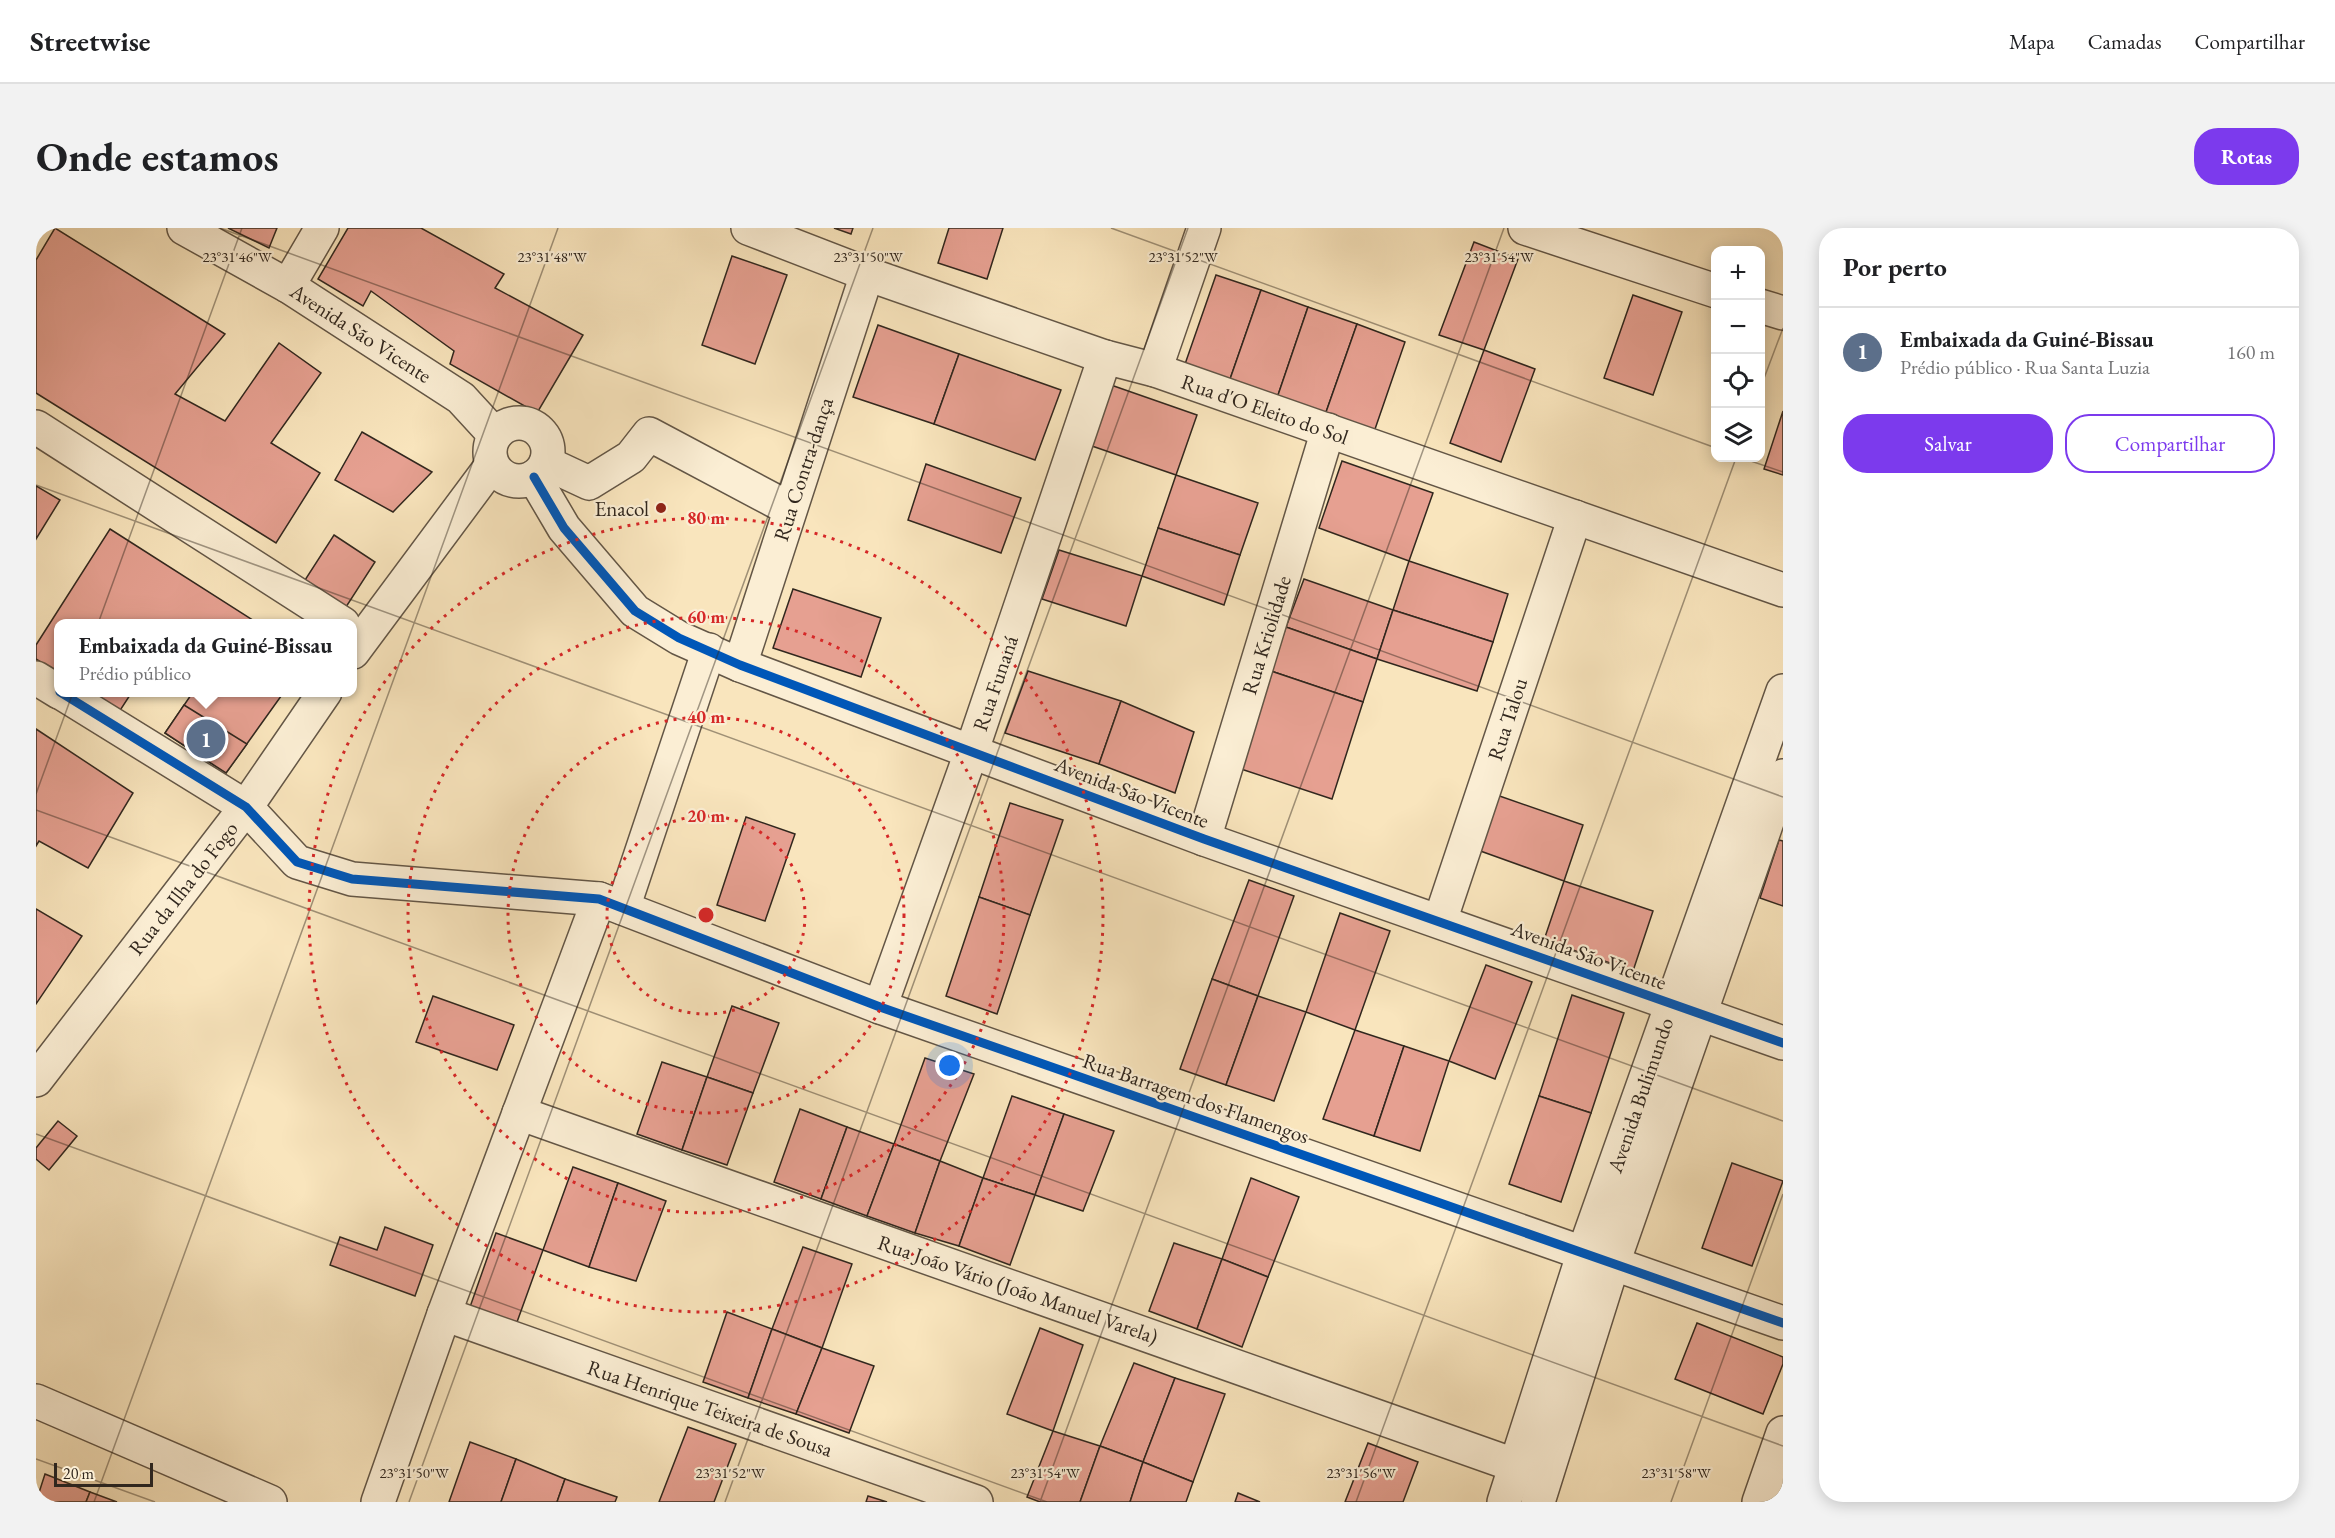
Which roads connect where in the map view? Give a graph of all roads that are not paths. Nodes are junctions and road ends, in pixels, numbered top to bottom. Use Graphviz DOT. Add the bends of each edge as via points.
graph roads {
  1 [pos="184,228"];
  2 [pos="322,228"];
  3 [pos="748,228"];
  4 [pos="1204,228"];
  5 [pos="1525,228"];
  6 [pos="867,274"];
  7 [pos="288,286"];
  8 [pos="1711,289"];
  9 [pos="1765,307"];
  10 [pos="1783,313"];
  11 [pos="1105,357"];
  12 [pos="1155,370"];
  13 [pos="36,427"];
  14 [pos="1328,430"];
  15 [pos="494,450"];
  16 [pos="540,470"];
  17 [pos="790,509"];
  18 [pos="1575,517"];
  19 [pos="1783,590"];
  20 [pos="327,619"];
  21 [pos="357,631"];
  22 [pos="709,650"];
  23 [pos="740,665"];
  24 [pos="36,678"];
  25 [pos="54,688"];
  26 [pos="1783,691"];
  27 [pos="68,697"];
  28 [pos="322,697"];
  29 [pos="972,750"];
  30 [pos="1783,776"];
  31 [pos="246,807"];
  32 [pos="1204,839"];
  33 [pos="611,904"];
  34 [pos="1440,921"];
  35 [pos="880,1007"];
  36 [pos="1686,1009"];
  37 [pos="1783,1043"];
  38 [pos="36,1080"];
  39 [pos="519,1113"];
  40 [pos="1599,1257"];
  41 [pos="444,1314"];
  42 [pos="1783,1323"];
  43 [pos="36,1401"];
  44 [pos="1783,1433"];
  45 [pos="1517,1466"];
  46 [pos="270,1502"];
  47 [pos="378,1502"];
  48 [pos="976,1502"];
  49 [pos="1504,1502"];
  50 [pos="1538,1502"];
  51 [pos="1759,1502"];
  1 -- 7 [label="street, Avenida São Vicente"];
  2 -- 7 [label="street"];
  3 -- 6 [label="street, Rua d'O Eleito do Sol"];
  4 -- 12 [label="street"];
  5 -- 8 [label="street"];
  6 -- 11 [label="street, Rua d'O Eleito do Sol"];
  6 -- 17 [label="street, Rua Contra-dança"];
  7 -- 15 [label="street, Avenida São Vicente" via="461,398"];
  9 -- 10 [label="street"];
  11 -- 12 [label="street, Rua d'O Eleito do Sol"];
  11 -- 29 [label="street, Rua Funaná"];
  12 -- 14 [label="street, Rua d'O Eleito do Sol"];
  13 -- 20 [label="street"];
  14 -- 18 [label="street, Rua d'O Eleito do Sol"];
  14 -- 32 [label="street, Rua Kriolidade"];
  15 -- 16 [label="street" via="506,479 525,481"];
  15 -- 16 [label="street" via="508,424 536,428 547,444"];
  15 -- 21 [label="street"];
  16 -- 17 [label="street" via="589,483 631,457 649,435"];
  16 -- 22 [label="street, Avenida São Vicente" via="564,528 635,611 679,638"];
  17 -- 23 [label="street, Rua Contra-dança"];
  18 -- 19 [label="street, Rua d'O Eleito do Sol"];
  18 -- 34 [label="street, Rua Talou"];
  22 -- 23 [label="street, Avenida São Vicente"];
  22 -- 33 [label="street"];
  23 -- 29 [label="street, Avenida São Vicente"];
  24 -- 25 [label="street, Rua Barragem dos Flamengos"];
  26 -- 36 [label="street, Avenida Bulimundo"];
  27 -- 31 [label="street, Rua Barragem dos Flamengos"];
  28 -- 31 [label="street, Rua da Ilha do Fogo"];
  29 -- 32 [label="street, Avenida São Vicente"];
  29 -- 35 [label="street, Rua Funaná"];
  30 -- 36 [label="street, Avenida Bulimundo"];
  31 -- 33 [label="street, Rua Barragem dos Flamengos" via="297,862 352,879"];
  31 -- 38 [label="street, Rua da Ilha do Fogo"];
  32 -- 34 [label="street, Avenida São Vicente"];
  33 -- 35 [label="street, Rua Barragem dos Flamengos"];
  33 -- 39 [label="street"];
  34 -- 36 [label="street, Avenida São Vicente"];
  35 -- 40 [label="street, Rua Barragem dos Flamengos"];
  36 -- 37 [label="street, Avenida São Vicente"];
  36 -- 40 [label="street, Avenida Bulimundo"];
  39 -- 41 [label="street"];
  39 -- 45 [label="street, Rua João Vário (João Manuel Varela)"];
  40 -- 42 [label="street, Rua Barragem dos Flamengos"];
  40 -- 45 [label="street, Avenida Bulimundo"];
  40 -- 50 [label="street, Avenida Bulimundo"];
  41 -- 47 [label="street"];
  41 -- 48 [label="street, Rua Henrique Teixeira de Sousa"];
  43 -- 46 [label="street"];
  44 -- 51 [label="street"];
  45 -- 49 [label="street, Avenida Bulimundo"];
}
